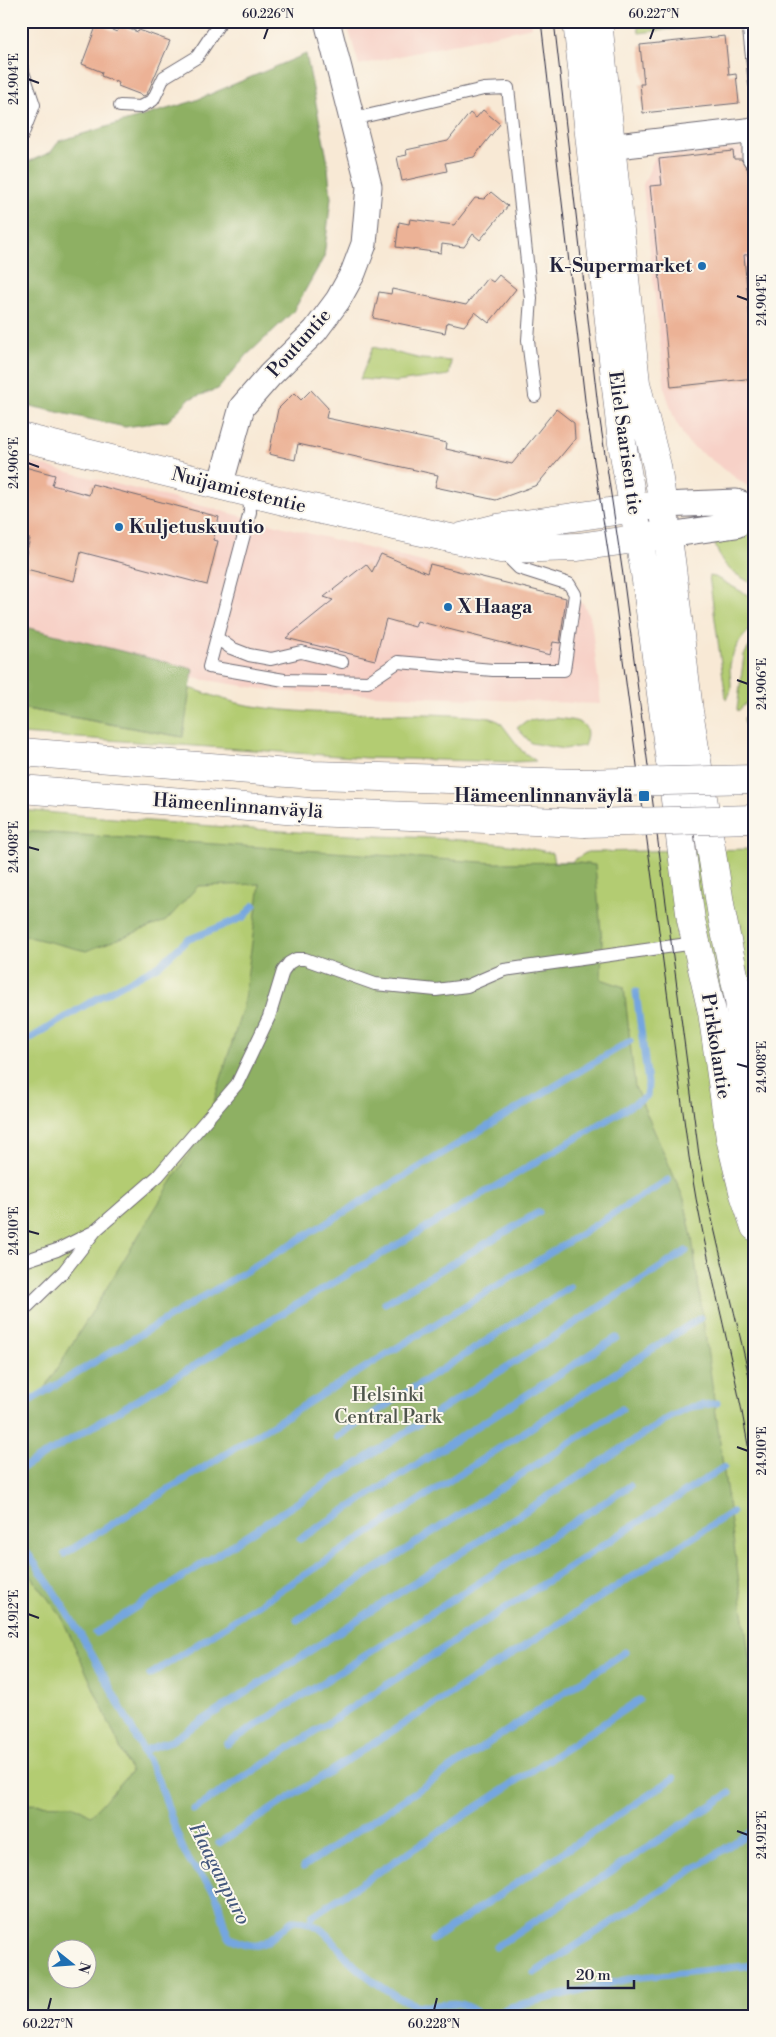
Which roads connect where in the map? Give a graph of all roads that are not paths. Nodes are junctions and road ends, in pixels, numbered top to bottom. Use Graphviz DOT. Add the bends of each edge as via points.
graph roads {
  1 [pos="221,21"];
  2 [pos="327,21"];
  3 [pos="577,21"];
  4 [pos="598,21"];
  5 [pos="748,21"];
  6 [pos="21,66"];
  7 [pos="755,84"];
  8 [pos="120,106"];
  9 [pos="353,119"];
  10 [pos="755,130"];
  11 [pos="21,138"];
  12 [pos="602,147"];
  13 [pos="755,157"];
  14 [pos="535,396"];
  15 [pos="21,437"];
  16 [pos="220,486"];
  17 [pos="250,493"];
  18 [pos="663,505"];
  19 [pos="633,508"];
  20 [pos="755,509"];
  21 [pos="755,514"];
  22 [pos="668,535"];
  23 [pos="457,538"];
  24 [pos="639,538"];
  25 [pos="500,549"];
  26 [pos="217,638"];
  27 [pos="342,662"];
  28 [pos="21,752"];
  29 [pos="755,779"];
  30 [pos="21,789"];
  31 [pos="755,819"];
  32 [pos="713,862"];
  33 [pos="684,864"];
  34 [pos="695,944"];
  35 [pos="755,1142"];
  36 [pos="755,1227"];
  37 [pos="96,1230"];
  38 [pos="21,1262"];
  39 [pos="21,1308"];
  1 -- 8 [label="lane" via="197,57 164,77 153,100 140,107"];
  2 -- 9 [label="street, Poutuntie"];
  3 -- 12 [label="main road, Eliel Saarisen tie"];
  4 -- 12 [label="main road, Eliel Saarisen tie"];
  5 -- 7 [label="lane"];
  6 -- 11 [label="lane" via="34,106"];
  9 -- 14 [label="lane" via="484,89 508,88 530,298 528,340"];
  9 -- 16 [label="street, Poutuntie" via="369,186 364,244 354,273 315,331 242,407"];
  10 -- 12 [label="street"];
  10 -- 13 [label="street"];
  12 -- 18 [label="main road, Eliel Saarisen tie" via="636,383 654,446"];
  12 -- 19 [label="main road, Eliel Saarisen tie" via="622,442"];
  15 -- 16 [label="main road, Nuijamiestentie"];
  16 -- 17 [label="main road, Nuijamiestentie"];
  17 -- 23 [label="main road, Nuijamiestentie"];
  17 -- 26 [label="lane" via="250,512"];
  18 -- 19 [label="main road, Nuijamiestentie"];
  18 -- 20 [label="street" via="736,502"];
  18 -- 22 [label="main road, Eliel Saarisen tie"];
  19 -- 23 [label="main road, Nuijamiestentie" via="497,528"];
  19 -- 24 [label="main road, Eliel Saarisen tie"];
  21 -- 22 [label="street" via="736,525"];
  22 -- 24 [label="main road, Nuijamiestentie"];
  22 -- 32 [label="main road, Eliel Saarisen tie" via="689,711"];
  23 -- 25 [label="main road, Nuijamiestentie"];
  24 -- 25 [label="main road, Nuijamiestentie" via="578,547"];
  24 -- 33 [label="main road, Eliel Saarisen tie"];
  25 -- 26 [label="lane" via="520,568 569,584 575,594 564,670 493,670 398,662 368,682 284,680 209,668"];
  26 -- 27 [label="lane" via="249,655 270,659 301,652"];
  28 -- 29 [label="main road, Hämeenlinnanväylä, bridge" via="313,775 579,783"];
  30 -- 31 [label="main road, Hämeenlinnanväylä, bridge" via="310,812 584,823"];
  32 -- 35 [label="main road, Pirkkolantie" via="738,1000"];
  33 -- 34 [label="main road, Pirkkolantie"];
  34 -- 36 [label="main road, Pirkkolantie" via="712,1012 730,1138"];
  34 -- 37 [label="lane" via="504,970 467,986 436,990 375,984 305,959 289,962 283,971 269,1017 237,1084 158,1176"];
  37 -- 38 [label="lane" via="57,1250"];
  37 -- 39 [label="lane" via="64,1271 28,1306"];
}
